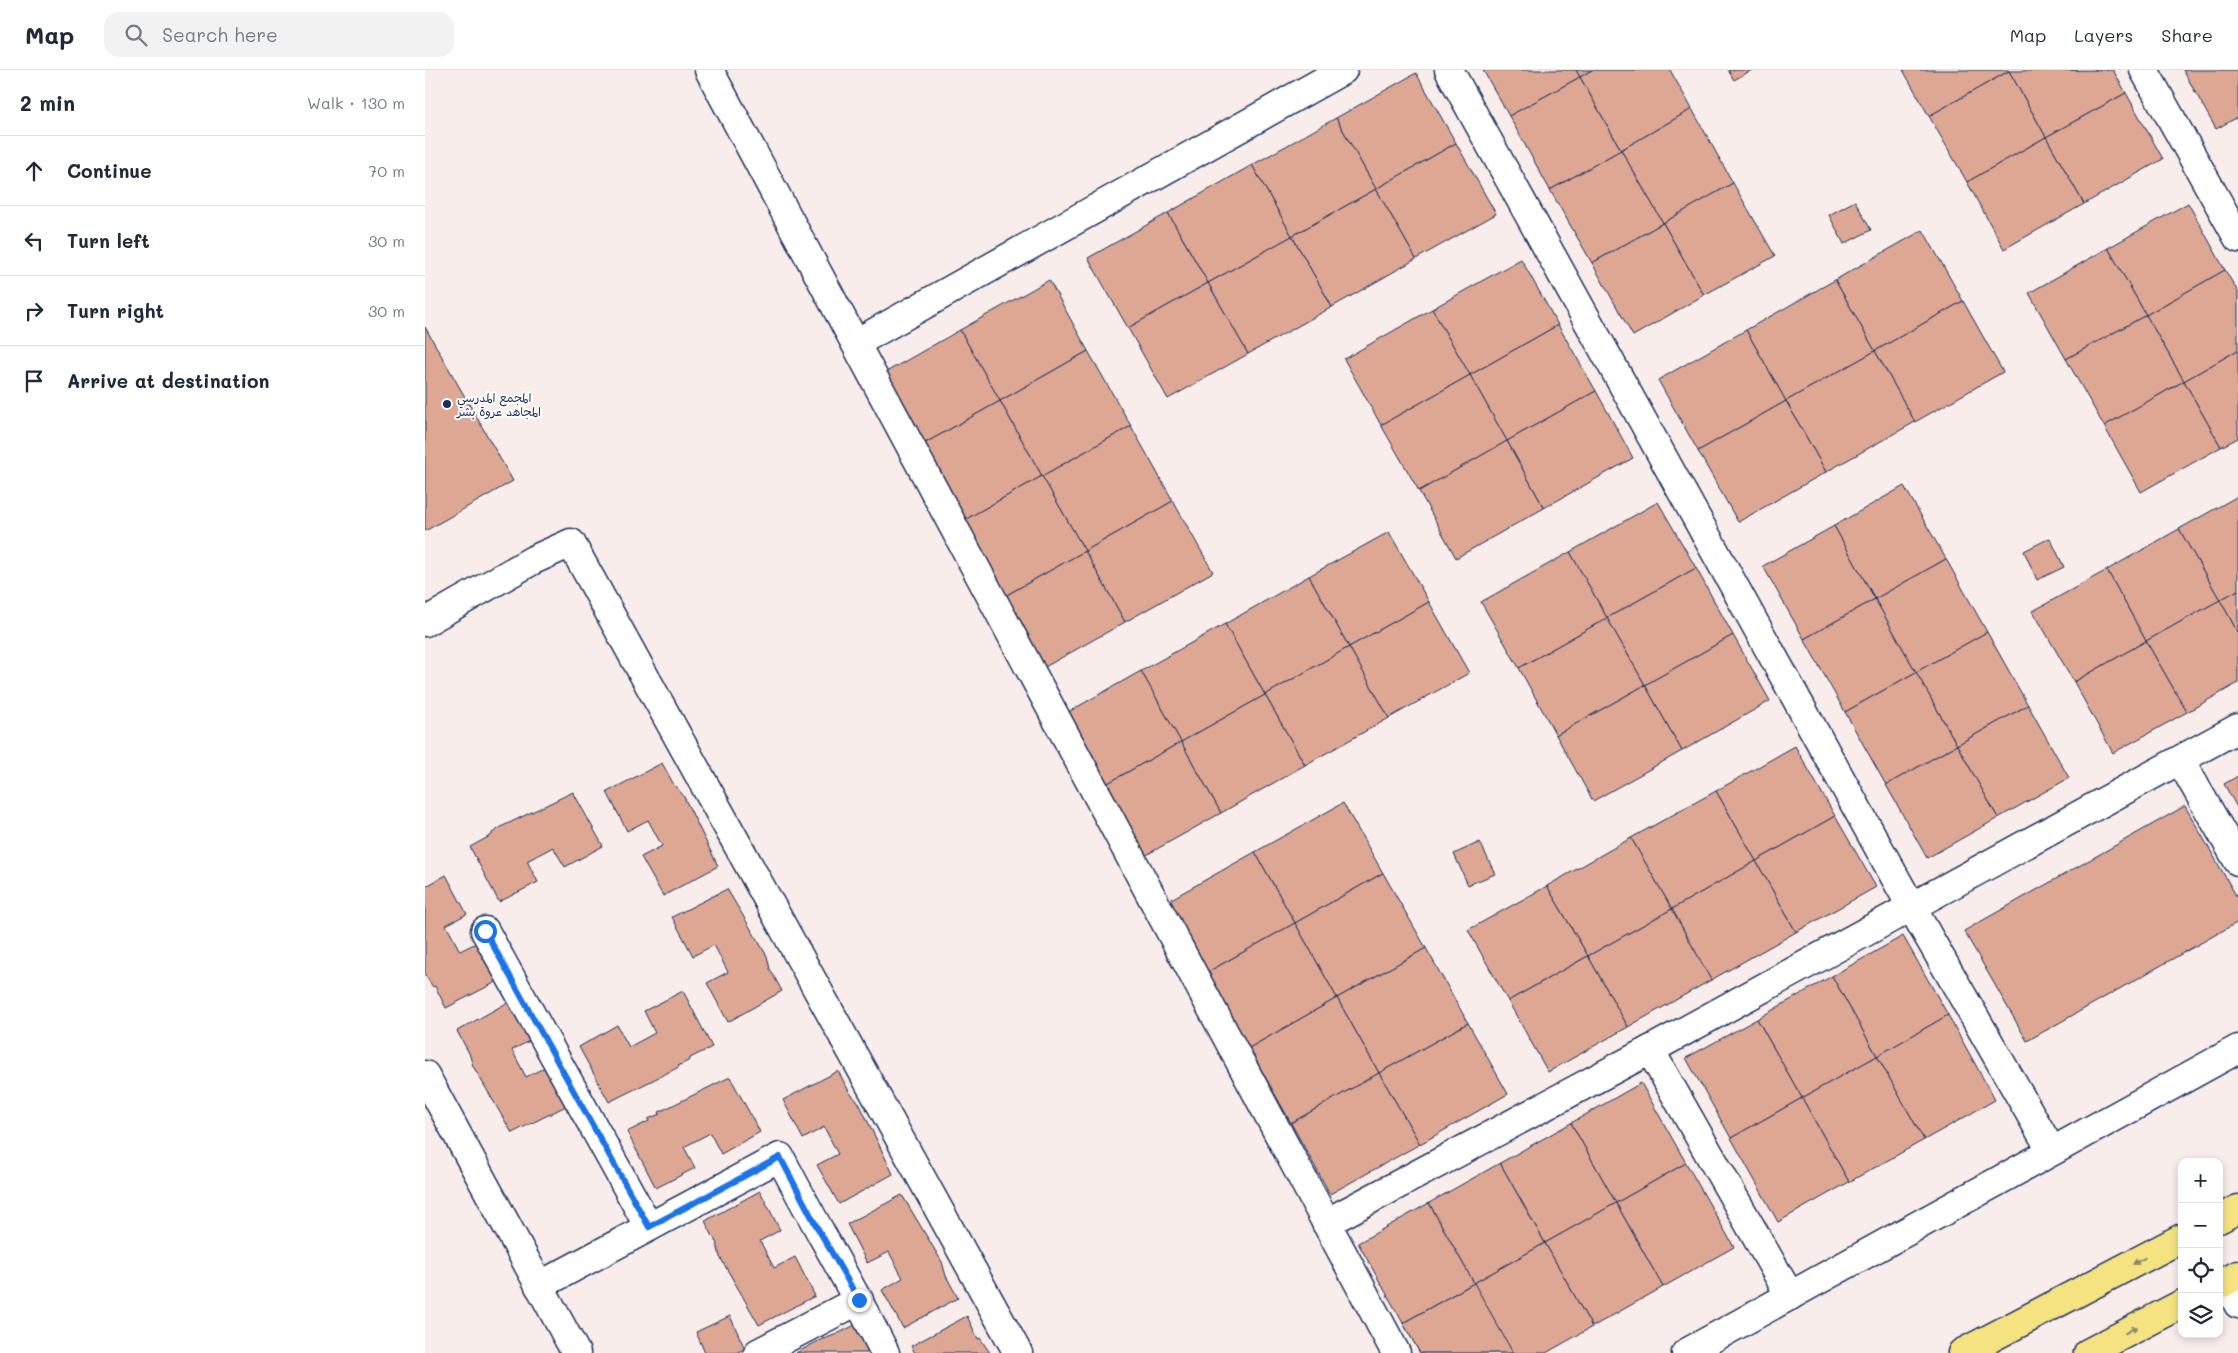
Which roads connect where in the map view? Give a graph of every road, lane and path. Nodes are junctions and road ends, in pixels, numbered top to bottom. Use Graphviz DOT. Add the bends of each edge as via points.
graph roads {
  1 [pos="709,70"];
  2 [pos="1343,70"];
  3 [pos="1449,70"];
  4 [pos="2145,70"];
  5 [pos="2238,238"];
  6 [pos="856,343"];
  7 [pos="425,622"];
  8 [pos="2238,728"];
  9 [pos="2180,760"];
  10 [pos="2238,861"];
  11 [pos="1912,908"];
  12 [pos="485,931"];
  13 [pos="2238,1049"];
  14 [pos="1650,1050"];
  15 [pos="425,1075"];
  16 [pos="2051,1150"];
  17 [pos="2238,1209"];
  18 [pos="2223,1217"];
  19 [pos="1326,1223"];
  20 [pos="649,1227"];
  21 [pos="2178,1240"];
  22 [pos="539,1286"];
  23 [pos="1790,1296"];
  24 [pos="859,1300"];
  25 [pos="2178,1306"];
  26 [pos="576,1353"];
  27 [pos="758,1353"];
  28 [pos="885,1353"];
  29 [pos="1017,1353"];
  30 [pos="1396,1353"];
  31 [pos="1686,1353"];
  32 [pos="1962,1353"];
  33 [pos="2088,1353"];
  1 -- 6 [label="street"];
  2 -- 6 [label="street"];
  3 -- 11 [label="street"];
  4 -- 5 [label="street"];
  6 -- 19 [label="street"];
  7 -- 29 [label="street" via="533,560 571,543"];
  8 -- 9 [label="street"];
  9 -- 10 [label="street"];
  9 -- 11 [label="street"];
  11 -- 14 [label="street"];
  11 -- 16 [label="street"];
  12 -- 20 [label="street"];
  13 -- 16 [label="street"];
  14 -- 19 [label="street"];
  14 -- 23 [label="street"];
  15 -- 22 [label="street"];
  16 -- 23 [label="street"];
  17 -- 18 [label="highway"];
  19 -- 30 [label="street"];
  20 -- 22 [label="street"];
  20 -- 24 [label="street" via="780,1157"];
  21 -- 32 [label="highway, one-way"];
  22 -- 26 [label="street"];
  23 -- 31 [label="street"];
  24 -- 27 [label="street"];
  24 -- 28 [label="street"];
  33 -- 25 [label="highway, one-way"];
}
